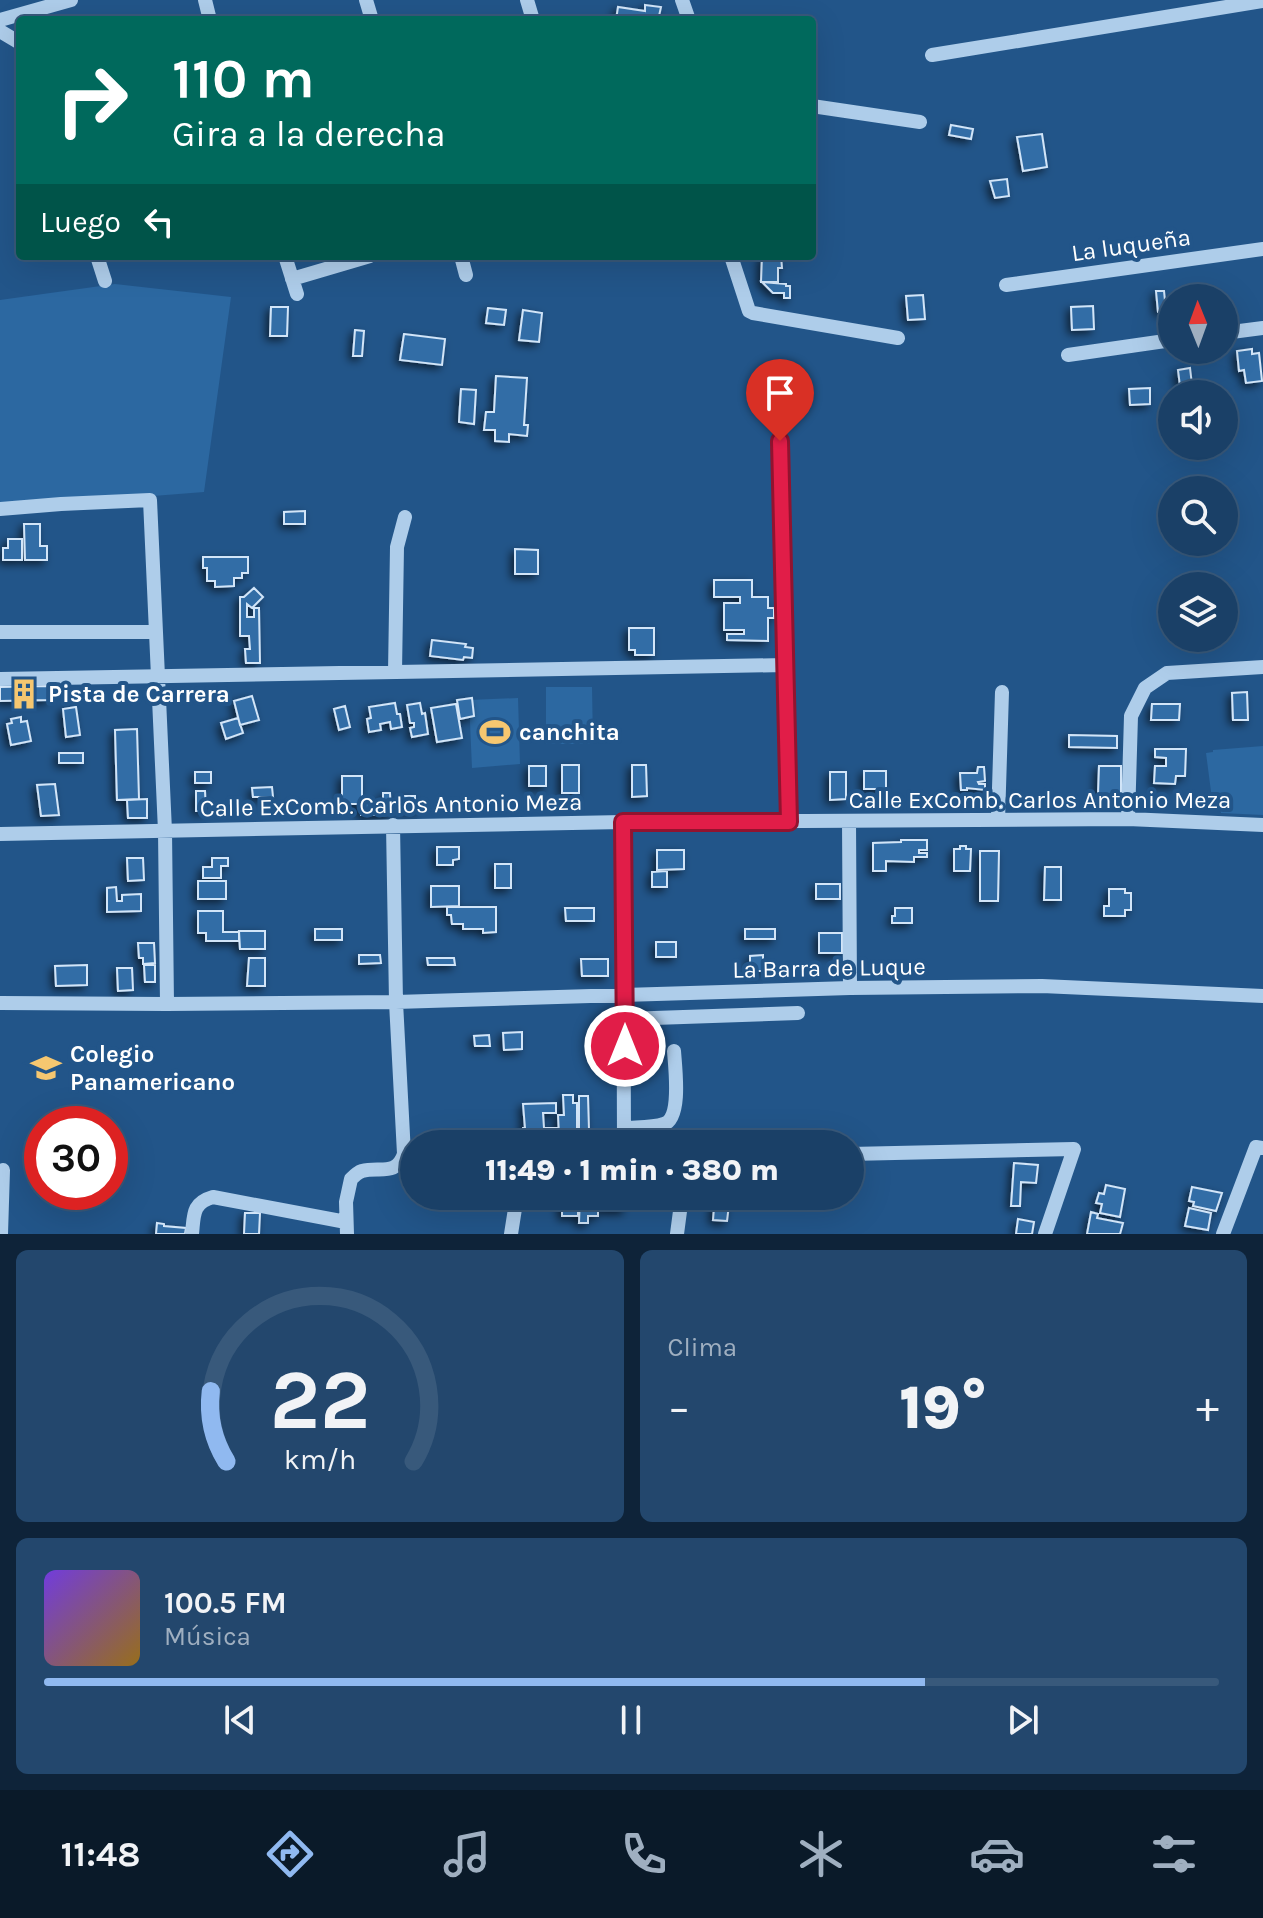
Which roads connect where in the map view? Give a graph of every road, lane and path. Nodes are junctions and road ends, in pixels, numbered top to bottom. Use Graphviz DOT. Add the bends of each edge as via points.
graph roads {
  1 [pos="71,0"];
  2 [pos="1263,1"];
  3 [pos="25,16"];
  4 [pos="932,55"];
  5 [pos="816,107"];
  6 [pos="920,122"];
  7 [pos="1263,249"];
  8 [pos="98,260"];
  9 [pos="286,260"];
  10 [pos="356,260"];
  11 [pos="462,260"];
  12 [pos="732,260"];
  13 [pos="466,275"];
  14 [pos="292,279"];
  15 [pos="105,281"];
  16 [pos="1006,285"];
  17 [pos="297,294"];
  18 [pos="1263,328"];
  19 [pos="1238,331"];
  20 [pos="898,338"];
  21 [pos="1158,342"];
  22 [pos="1068,355"];
  23 [pos="780,441"];
  24 [pos="0,509"];
  25 [pos="405,517"];
  26 [pos="0,632"];
  27 [pos="156,632"];
  28 [pos="784,665"];
  29 [pos="1263,667"];
  30 [pos="395,672"];
  31 [pos="158,677"];
  32 [pos="0,679"];
  33 [pos="1002,692"];
  34 [pos="1128,819"];
  35 [pos="998,820"];
  36 [pos="849,821"];
  37 [pos="623,822"];
  38 [pos="789,822"];
  39 [pos="393,825"];
  40 [pos="1263,825"];
  41 [pos="165,831"];
  42 [pos="0,834"];
  43 [pos="850,988"];
  44 [pos="625,996"];
  45 [pos="1263,996"];
  46 [pos="396,1002"];
  47 [pos="0,1003"];
  48 [pos="167,1004"];
  49 [pos="798,1013"];
  50 [pos="625,1019"];
  51 [pos="674,1051"];
  52 [pos="625,1128"];
  53 [pos="407,1130"];
  54 [pos="1263,1148"];
  55 [pos="864,1154"];
  56 [pos="400,1164"];
  57 [pos="3,1170"];
  58 [pos="515,1210"];
  59 [pos="680,1210"];
  60 [pos="346,1228"];
  61 [pos="1,1234"];
  62 [pos="192,1234"];
  63 [pos="511,1234"];
  64 [pos="677,1234"];
  65 [pos="1045,1234"];
  66 [pos="1223,1234"];
  1 -- 3 [label="street"];
  2 -- 4 [label="street"];
  5 -- 6 [label="street"];
  7 -- 16 [label="street, La luqueña"];
  8 -- 15 [label="street"];
  9 -- 14 [label="street"];
  10 -- 14 [label="street"];
  11 -- 13 [label="street"];
  12 -- 20 [label="street" via="753,313"];
  14 -- 17 [label="street"];
  18 -- 19 [label="street"];
  21 -- 22 [label="street"];
  23 -- 28 [label="street"];
  24 -- 27 [label="street" via="150,500"];
  25 -- 30 [label="street" via="397,547"];
  26 -- 27 [label="street"];
  27 -- 31 [label="street"];
  28 -- 30 [label="street"];
  28 -- 38 [label="street"];
  29 -- 34 [label="street" via="1167,673 1145,688 1131,716"];
  30 -- 31 [label="street"];
  31 -- 32 [label="street"];
  31 -- 41 [label="street"];
  33 -- 35 [label="street"];
  34 -- 35 [label="street, Calle ExComb. Carlos Antonio Meza"];
  34 -- 40 [label="street, Calle ExComb. Carlos Antonio Meza"];
  35 -- 36 [label="street, Calle ExComb. Carlos Antonio Meza"];
  36 -- 38 [label="street, Calle ExComb. Carlos Antonio Meza"];
  36 -- 43 [label="street"];
  37 -- 38 [label="street, Calle ExComb. Carlos Antonio Meza"];
  37 -- 39 [label="street, Calle ExComb. Carlos Antonio Meza"];
  37 -- 44 [label="street"];
  39 -- 41 [label="street, Calle ExComb. Carlos Antonio Meza"];
  39 -- 46 [label="street"];
  41 -- 42 [label="street, Calle ExComb. Carlos Antonio Meza"];
  41 -- 48 [label="street"];
  43 -- 44 [label="street, La Barra de Luque"];
  43 -- 45 [label="street, La Barra de Luque" via="1042,986"];
  44 -- 46 [label="street, La Barra de Luque"];
  44 -- 50 [label="street"];
  46 -- 48 [label="street, La Barra de Luque"];
  46 -- 53 [label="street"];
  47 -- 48 [label="street, La Barra de Luque"];
  49 -- 50 [label="street"];
  50 -- 52 [label="street"];
  51 -- 52 [label="street" via="672,1119"];
  54 -- 66 [label="street" via="1256,1147"];
  55 -- 65 [label="street" via="1074,1149"];
  56 -- 60 [label="street" via="361,1171 351,1179"];
  57 -- 61 [label="street"];
  58 -- 63 [label="street"];
  59 -- 64 [label="street"];
  60 -- 62 [label="street" via="213,1197 195,1209"];
}
